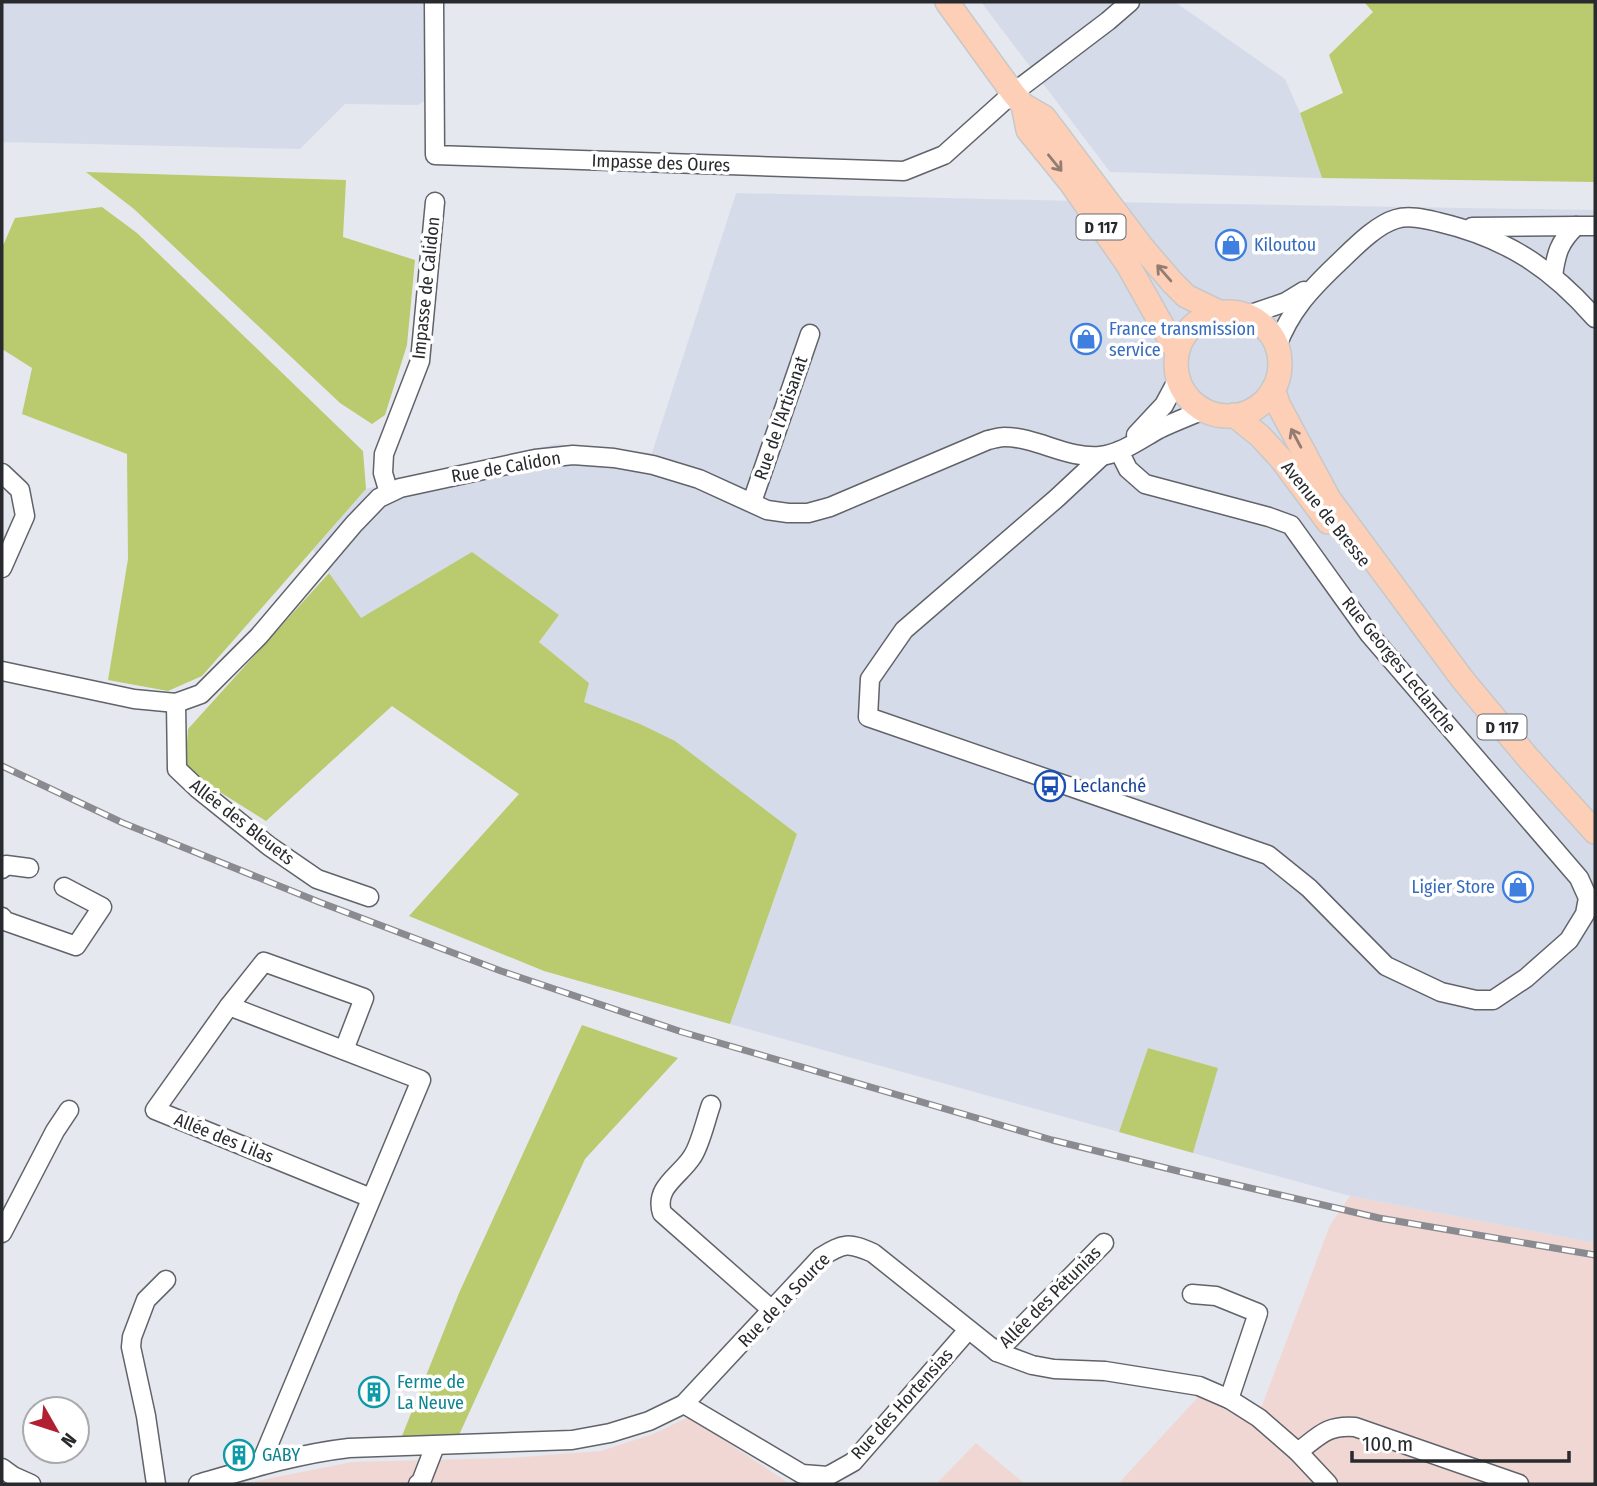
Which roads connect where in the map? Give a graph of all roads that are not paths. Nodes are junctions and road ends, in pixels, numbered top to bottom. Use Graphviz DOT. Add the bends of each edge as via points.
graph roads {
  1 [pos="434,2"];
  2 [pos="947,2"];
  3 [pos="1130,2"];
  4 [pos="1018,99"];
  5 [pos="435,202"];
  6 [pos="1576,226"];
  7 [pos="1595,226"];
  8 [pos="1459,227"];
  9 [pos="1553,276"];
  10 [pos="1321,279"];
  11 [pos="1219,312"];
  12 [pos="1248,315"];
  13 [pos="1595,318"];
  14 [pos="810,334"];
  15 [pos="1277,346"];
  16 [pos="1177,352"];
  17 [pos="1178,379"];
  18 [pos="1273,389"];
  19 [pos="1205,410"];
  20 [pos="1234,415"];
  21 [pos="1110,454"];
  22 [pos="2,472"];
  23 [pos="389,493"];
  24 [pos="752,502"];
  25 [pos="2,568"];
  26 [pos="1415,617"];
  27 [pos="2,671"];
  28 [pos="176,703"];
  29 [pos="1595,832"];
  30 [pos="29,868"];
  31 [pos="2,869"];
  32 [pos="64,887"];
  33 [pos="369,897"];
  34 [pos="2,917"];
  35 [pos="229,1006"];
  36 [pos="344,1050"];
  37 [pos="711,1105"];
  38 [pos="69,1110"];
  39 [pos="371,1198"];
  40 [pos="2,1233"];
  41 [pos="1104,1243"];
  42 [pos="166,1280"];
  43 [pos="1192,1294"];
  44 [pos="772,1310"];
  45 [pos="968,1330"];
  46 [pos="997,1352"];
  47 [pos="1229,1399"];
  48 [pos="684,1404"];
  49 [pos="435,1446"];
  50 [pos="1298,1451"];
  51 [pos="260,1465"];
  52 [pos="2,1468"];
  53 [pos="31,1484"];
  54 [pos="156,1484"];
  55 [pos="198,1484"];
  56 [pos="418,1484"];
  57 [pos="1328,1484"];
  58 [pos="1519,1484"];
  1 -- 4 [label="street, Impasse des Oures" via="435,155 904,171 944,155"];
  2 -- 4 [label="main road, D 117"];
  3 -- 4 [label="street"];
  11 -- 4 [label="main road, D 117, one-way" via="1186,296 1172,282 1044,117"];
  4 -- 16 [label="main road, D 117, one-way" via="1028,130 1128,265"];
  5 -- 23 [label="street, Impasse de Calidon" via="420,361 384,454"];
  6 -- 7 [label="street"];
  6 -- 8 [label="street"];
  6 -- 9 [label="street" via="1564,237 1555,256"];
  8 -- 9 [label="street" via="1514,250"];
  8 -- 10 [label="street" via="1395,219 1358,244"];
  9 -- 13 [label="street"];
  10 -- 12 [label="street" via="1286,302"];
  10 -- 15 [label="street" via="1304,296"];
  11 -- 12 [label="main road"];
  11 -- 16 [label="main road" via="1192,326"];
  12 -- 15 [label="main road" via="1270,333"];
  14 -- 24 [label="street, Rue de l'Artisanat"];
  15 -- 18 [label="main road" via="1279,375"];
  16 -- 17 [label="main road"];
  17 -- 19 [label="main road" via="1184,392"];
  17 -- 21 [label="street" via="1147,424"];
  18 -- 20 [label="main road" via="1250,411"];
  26 -- 18 [label="main road, Avenue de Bresse / D 117, one-way" via="1329,499"];
  19 -- 20 [label="main road"];
  19 -- 21 [label="street"];
  20 -- 26 [label="main road, Avenue de Bresse / D 117" via="1282,460 1334,530"];
  21 -- 21 [label="street, Rue Georges Leclanche" via="904,630 870,679 868,717 1268,855 1309,888 1386,967 1441,992 1493,1000 1526,978 1569,940 1585,914 1588,898 1579,878 1370,635 1291,525 1145,484"];
  21 -- 24 [label="street, Rue de Calidon" via="1083,456 1003,437 808,513 767,510"];
  22 -- 25 [label="street" via="20,490 25,516"];
  23 -- 24 [label="street, Rue de Calidon" via="535,459 573,455 653,465"];
  23 -- 28 [label="street, Rue de Calidon" via="354,524 259,636 201,694"];
  26 -- 29 [label="main road, Avenue de Bresse / D 117" via="1462,680"];
  27 -- 28 [label="street" via="134,699"];
  28 -- 33 [label="street, Allée des Bleuets" via="177,769 269,846 317,879"];
  30 -- 31 [label="street" via="6,865"];
  32 -- 34 [label="street" via="102,907 76,946 5,922"];
  35 -- 36 [label="street"];
  35 -- 36 [label="street, Allée des Lilas" via="264,962 364,998"];
  35 -- 39 [label="street, Allée des Lilas" via="155,1110"];
  36 -- 39 [label="street" via="421,1080"];
  37 -- 44 [label="street" via="694,1156 662,1192 659,1204 662,1213"];
  38 -- 40 [label="street"];
  39 -- 51 [label="street"];
  41 -- 46 [label="street, Allée des Pétunias"];
  42 -- 54 [label="street" via="146,1300 131,1347"];
  43 -- 47 [label="street" via="1216,1296 1258,1313"];
  44 -- 45 [label="street, Rue de la Source" via="821,1257 838,1246 854,1244 873,1253"];
  44 -- 48 [label="street, Rue de la Source"];
  45 -- 46 [label="street, Rue de la Source"];
  45 -- 48 [label="street, Rue des Hortensias" via="853,1462 828,1476 802,1474"];
  46 -- 47 [label="street, Rue de la Source" via="1054,1369 1105,1371 1199,1386"];
  47 -- 50 [label="street, Rue de la Source"];
  48 -- 49 [label="street, Rue de la Source" via="649,1421 572,1440"];
  49 -- 51 [label="street, Rue de la Source" via="349,1448"];
  49 -- 56 [label="street"];
  50 -- 57 [label="street, Rue de la Source"];
  50 -- 58 [label="street" via="1327,1430 1355,1427"];
  51 -- 55 [label="street, Rue de la Source"];
  52 -- 53 [label="street"];
}
